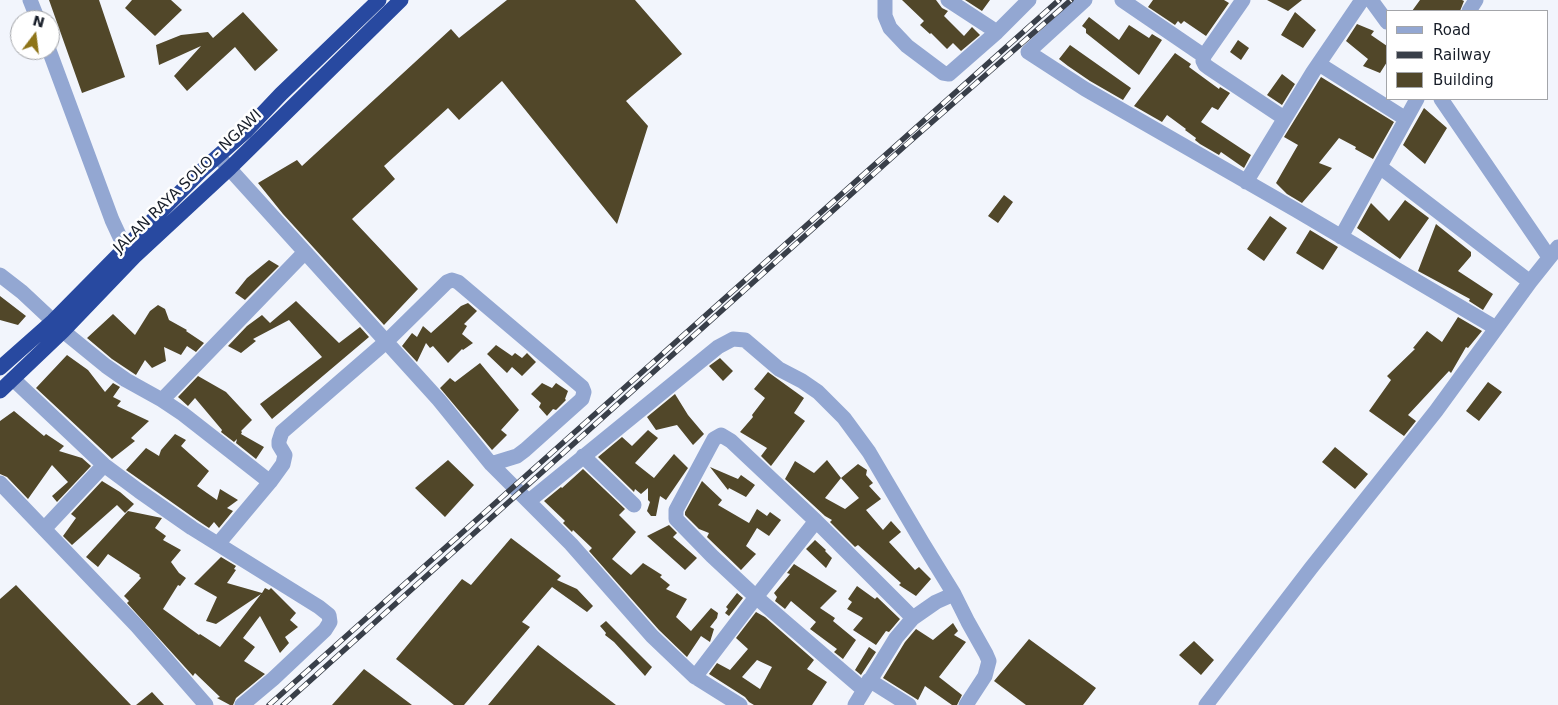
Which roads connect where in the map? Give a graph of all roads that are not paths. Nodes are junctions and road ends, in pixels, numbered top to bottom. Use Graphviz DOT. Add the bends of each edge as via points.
graph roads {
  1 [pos="379,0"];
  2 [pos="401,0"];
  3 [pos="885,0"];
  4 [pos="948,0"];
  5 [pos="1028,0"];
  6 [pos="1085,0"];
  7 [pos="1122,0"];
  8 [pos="1243,0"];
  9 [pos="1362,0"];
  10 [pos="1371,0"];
  11 [pos="1386,21"];
  12 [pos="997,32"];
  13 [pos="1204,56"];
  14 [pos="53,60"];
  15 [pos="1319,64"];
  16 [pos="1416,100"];
  17 [pos="1443,100"];
  18 [pos="1284,118"];
  19 [pos="1406,118"];
  20 [pos="218,156"];
  21 [pos="1380,167"];
  22 [pos="230,168"];
  23 [pos="1246,182"];
  24 [pos="1341,237"];
  25 [pos="305,252"];
  26 [pos="1554,252"];
  27 [pos="129,253"];
  28 [pos="0,275"];
  29 [pos="1530,282"];
  30 [pos="58,326"];
  31 [pos="1496,328"];
  32 [pos="386,341"];
  33 [pos="0,368"];
  34 [pos="13,379"];
  35 [pos="0,391"];
  36 [pos="162,400"];
  37 [pos="583,456"];
  38 [pos="491,464"];
  39 [pos="104,465"];
  40 [pos="270,482"];
  41 [pos="0,483"];
  42 [pos="529,501"];
  43 [pos="634,505"];
  44 [pos="816,521"];
  45 [pos="44,529"];
  46 [pos="218,544"];
  47 [pos="954,594"];
  48 [pos="756,597"];
  49 [pos="913,618"];
  50 [pos="695,677"];
  51 [pos="867,685"];
  52 [pos="206,705"];
  53 [pos="242,705"];
  54 [pos="740,705"];
  55 [pos="855,705"];
  56 [pos="909,705"];
  57 [pos="966,705"];
  58 [pos="1206,705"];
  1 -- 20 [label="highway, JALAN RAYA SOLO - NGAWI"];
  2 -- 22 [label="highway, JALAN RAYA SOLO - NGAWI"];
  3 -- 12 [label="street" via="885,16 890,28 907,46 943,73 949,74"];
  4 -- 12 [label="street"];
  5 -- 12 [label="street"];
  6 -- 23 [label="street" via="1028,52 1085,89"];
  7 -- 13 [label="street"];
  8 -- 13 [label="street"];
  9 -- 15 [label="street"];
  10 -- 11 [label="street"];
  13 -- 18 [label="street" via="1205,65"];
  14 -- 27 [label="street" via="100,190"];
  15 -- 18 [label="street"];
  15 -- 19 [label="street"];
  16 -- 19 [label="street"];
  17 -- 26 [label="street"];
  18 -- 23 [label="street"];
  19 -- 21 [label="street"];
  20 -- 22 [label="street"];
  20 -- 27 [label="highway, JALAN RAYA SOLO - NGAWI"];
  21 -- 24 [label="street"];
  21 -- 29 [label="street"];
  22 -- 25 [label="street"];
  22 -- 27 [label="highway, JALAN RAYA SOLO - NGAWI"];
  23 -- 24 [label="street"];
  24 -- 31 [label="street"];
  25 -- 32 [label="street"];
  25 -- 36 [label="street"];
  26 -- 29 [label="street"];
  27 -- 30 [label="highway, JALAN RAYA SOLO - NGAWI"];
  28 -- 30 [label="street"];
  29 -- 31 [label="street"];
  30 -- 33 [label="highway, JALAN RAYA SOLO - NGAWI"];
  30 -- 34 [label="highway, JALAN RAYA SOLO - NGAWI"];
  30 -- 36 [label="street" via="106,366"];
  31 -- 58 [label="street" via="1428,422"];
  32 -- 38 [label="street"];
  32 -- 38 [label="street" via="447,282 455,280 582,387 582,399 526,450"];
  32 -- 40 [label="street" via="282,432 279,445 285,460"];
  34 -- 35 [label="highway, JALAN RAYA SOLO - NGAWI"];
  34 -- 39 [label="street"];
  36 -- 40 [label="street"];
  37 -- 42 [label="street"];
  37 -- 43 [label="street"];
  37 -- 47 [label="street" via="718,347 733,339 746,340 779,369 818,392 844,418 869,452"];
  38 -- 42 [label="street"];
  39 -- 45 [label="street"];
  39 -- 46 [label="street"];
  40 -- 46 [label="street"];
  41 -- 45 [label="street"];
  42 -- 50 [label="street" via="652,636"];
  44 -- 48 [label="street"];
  44 -- 48 [label="street" via="726,437 722,435 714,439 676,510 676,518"];
  44 -- 49 [label="street"];
  45 -- 52 [label="street"];
  46 -- 53 [label="street" via="329,615 330,622 325,630"];
  47 -- 49 [label="street"];
  47 -- 57 [label="street" via="989,661 985,676"];
  48 -- 50 [label="street"];
  48 -- 51 [label="street"];
  49 -- 51 [label="street" via="896,638"];
  50 -- 54 [label="street"];
  51 -- 55 [label="street"];
  51 -- 56 [label="street"];
}
